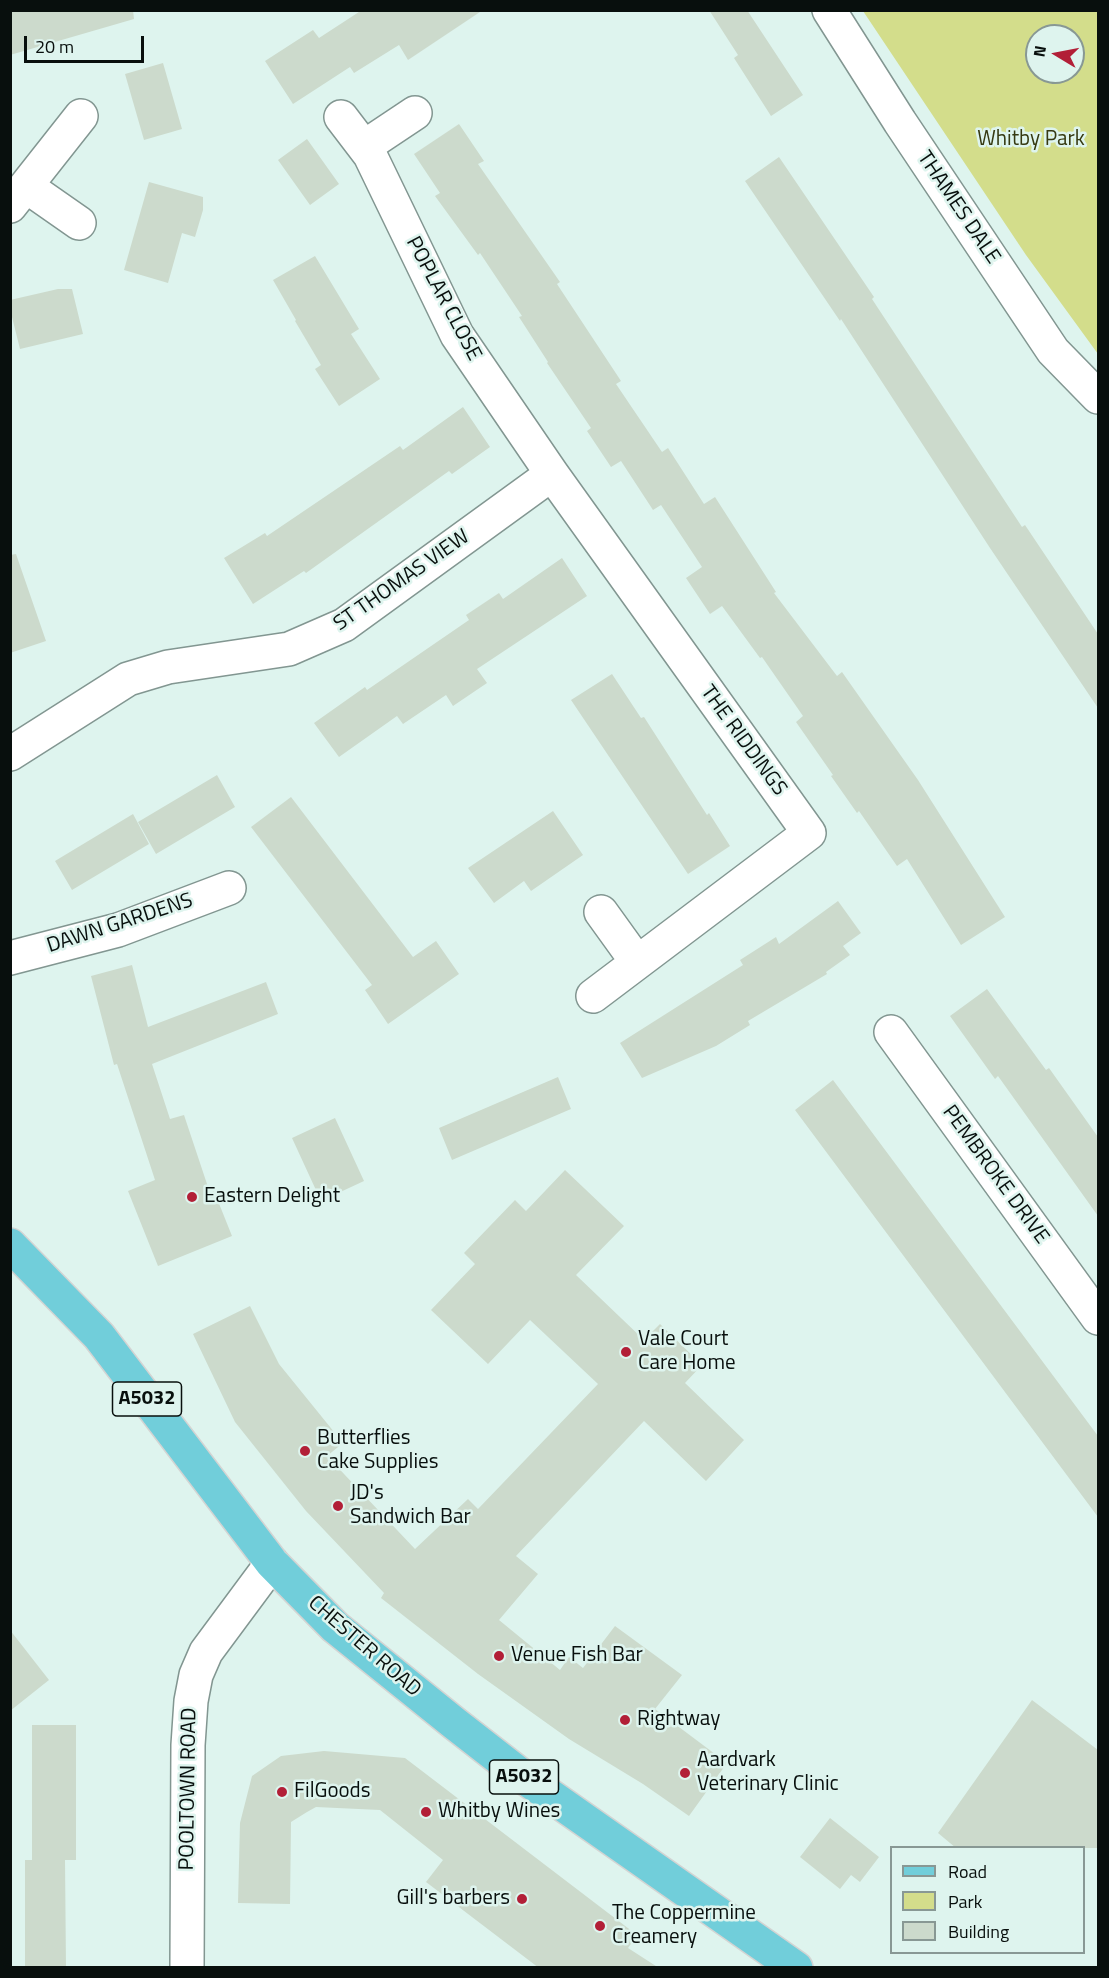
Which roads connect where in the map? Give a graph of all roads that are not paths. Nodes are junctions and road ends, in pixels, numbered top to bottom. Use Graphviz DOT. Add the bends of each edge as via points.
graph roads {
  1 [pos="829,10"];
  2 [pos="416,113"];
  3 [pos="81,116"];
  4 [pos="341,117"];
  5 [pos="364,147"];
  6 [pos="18,196"];
  7 [pos="79,223"];
  8 [pos="1098,397"];
  9 [pos="552,474"];
  10 [pos="10,754"];
  11 [pos="229,888"];
  12 [pos="601,912"];
  13 [pos="10,958"];
  14 [pos="638,962"];
  15 [pos="593,996"];
  16 [pos="891,1032"];
  17 [pos="10,1245"];
  18 [pos="1098,1318"];
  19 [pos="272,1563"];
  20 [pos="187,1968"];
  21 [pos="796,1968"];
  1 -- 8 [label="street, THAMES DALE" via="1053,351"];
  2 -- 5 [label="street"];
  3 -- 6 [label="street"];
  4 -- 5 [label="street, POPLAR CLOSE"];
  5 -- 9 [label="street, POPLAR CLOSE" via="457,335"];
  6 -- 7 [label="street"];
  9 -- 10 [label="street, ST THOMAS VIEW" via="344,625 289,649 168,667 128,679"];
  9 -- 14 [label="street, THE RIDDINGS" via="809,833"];
  11 -- 13 [label="street, DAWN GARDENS" via="118,930"];
  12 -- 14 [label="street"];
  14 -- 15 [label="street, THE RIDDINGS"];
  16 -- 18 [label="street, PEMBROKE DRIVE"];
  17 -- 19 [label="main road, CHESTER ROAD / A5032" via="99,1336"];
  19 -- 20 [label="street, POOLTOWN ROAD" via="206,1652 190,1701"];
  19 -- 21 [label="main road, CHESTER ROAD / A5032" via="335,1627 504,1762"];
}
